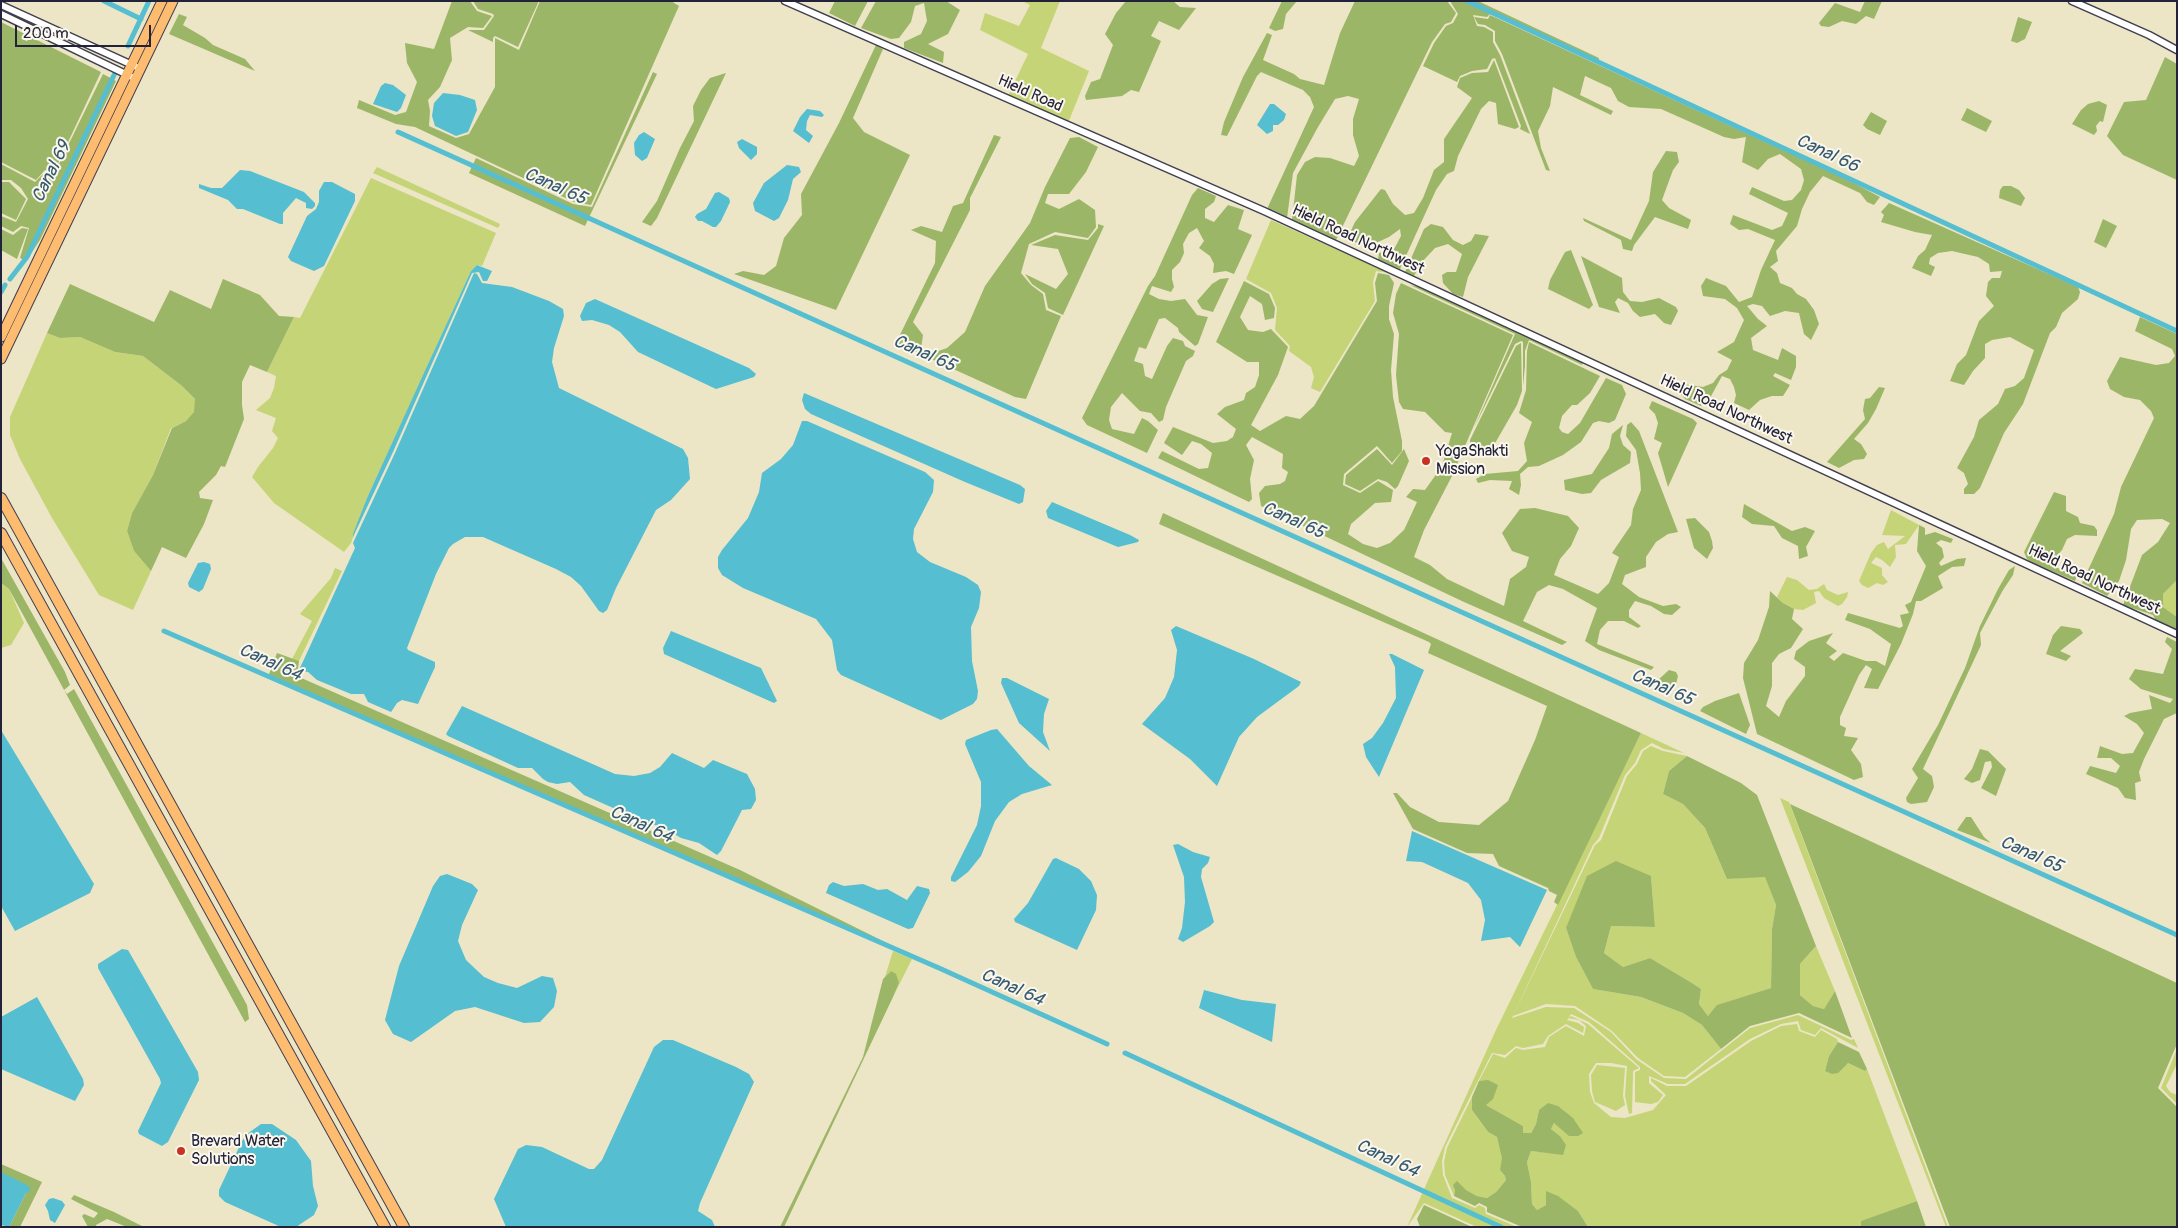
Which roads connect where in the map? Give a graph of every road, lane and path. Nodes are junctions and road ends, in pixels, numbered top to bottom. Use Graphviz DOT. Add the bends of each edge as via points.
graph roads {
  1 [pos="162,1"];
  2 [pos="173,1"];
  3 [pos="785,1"];
  4 [pos="2072,1"];
  5 [pos="1,5"];
  6 [pos="1,14"];
  7 [pos="2177,50"];
  8 [pos="136,67"];
  9 [pos="132,77"];
  10 [pos="1264,212"];
  11 [pos="1,337"];
  12 [pos="1,359"];
  13 [pos="1,498"];
  14 [pos="1,533"];
  15 [pos="2177,634"];
  16 [pos="385,1227"];
  17 [pos="404,1227"];
  1 -- 8 [label="main road"];
  2 -- 8 [label="main road"];
  3 -- 10 [label="street, Hield Road"];
  4 -- 7 [label="street"];
  5 -- 8 [label="street"];
  6 -- 9 [label="street"];
  8 -- 9 [label="main road"];
  9 -- 11 [label="main road"];
  9 -- 12 [label="main road"];
  10 -- 15 [label="street, Hield Road Northwest"];
  13 -- 17 [label="highway"];
  14 -- 16 [label="highway"];
}
